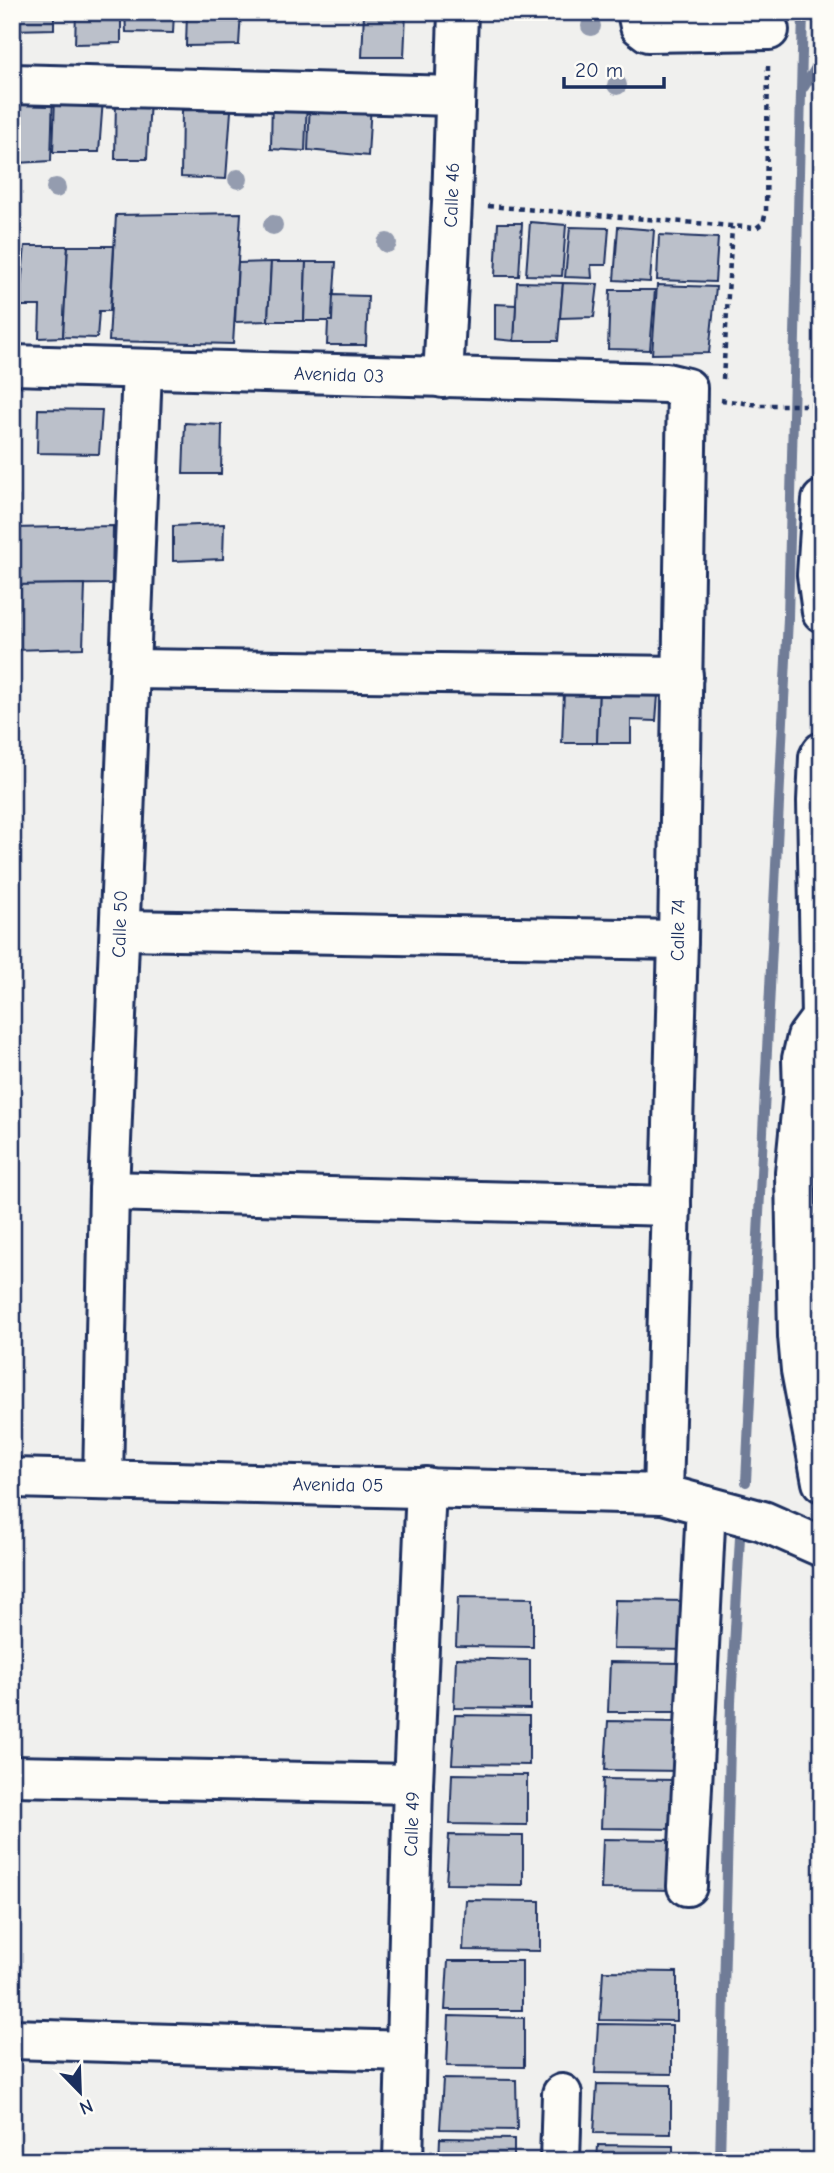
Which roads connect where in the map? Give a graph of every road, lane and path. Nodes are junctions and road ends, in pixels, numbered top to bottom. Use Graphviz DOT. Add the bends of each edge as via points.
graph roads {
  1 [pos="458,12"];
  2 [pos="637,12"];
  3 [pos="769,30"];
  4 [pos="12,84"];
  5 [pos="454,96"];
  6 [pos="452,203"];
  7 [pos="732,226"];
  8 [pos="12,365"];
  9 [pos="142,369"];
  10 [pos="443,378"];
  11 [pos="692,390"];
  12 [pos="822,405"];
  13 [pos="822,500"];
  14 [pos="822,612"];
  15 [pos="131,669"];
  16 [pos="683,676"];
  17 [pos="822,752"];
  18 [pos="120,930"];
  19 [pos="678,940"];
  20 [pos="821,1018"];
  21 [pos="108,1191"];
  22 [pos="671,1206"];
  23 [pos="12,1478"];
  24 [pos="103,1480"];
  25 [pos="822,1482"];
  26 [pos="426,1487"];
  27 [pos="663,1494"];
  28 [pos="706,1506"];
  29 [pos="818,1535"];
  30 [pos="12,1776"];
  31 [pos="413,1784"];
  32 [pos="687,1886"];
  33 [pos="12,2039"];
  34 [pos="406,2052"];
  35 [pos="562,2094"];
  36 [pos="403,2161"];
  37 [pos="560,2161"];
  1 -- 5 [label="street, Calle 46"];
  2 -- 3 [label="street" via="640,26 648,32"];
  3 -- 7 [label="path" via="766,212 756,228"];
  4 -- 5 [label="street"];
  5 -- 6 [label="street, Calle 46"];
  6 -- 7 [label="path"];
  6 -- 10 [label="street, Calle 46"];
  7 -- 11 [label="path"];
  8 -- 9 [label="street, Avenida 03"];
  9 -- 10 [label="street, Avenida 03"];
  9 -- 15 [label="street, Calle 50"];
  10 -- 11 [label="street, Avenida 03"];
  11 -- 12 [label="path" via="760,405"];
  11 -- 16 [label="street, Calle 74"];
  13 -- 14 [label="street" via="817,575"];
  15 -- 16 [label="street"];
  15 -- 18 [label="street, Calle 50"];
  16 -- 19 [label="street, Calle 74"];
  17 -- 20 [label="street" via="817,801"];
  18 -- 19 [label="street"];
  18 -- 21 [label="street, Calle 50"];
  19 -- 22 [label="street, Calle 74"];
  20 -- 25 [label="street" via="807,1037 802,1059 795,1173 800,1370"];
  21 -- 22 [label="street"];
  21 -- 24 [label="street, Calle 50"];
  22 -- 27 [label="street, Calle 74"];
  23 -- 24 [label="street, Avenida 05"];
  24 -- 26 [label="street, Avenida 05"];
  26 -- 27 [label="street, Avenida 05"];
  26 -- 31 [label="street, Calle 49"];
  27 -- 28 [label="street, Avenida 05"];
  28 -- 29 [label="street, Avenida 05"];
  28 -- 32 [label="street"];
  30 -- 31 [label="street"];
  31 -- 34 [label="street, Calle 49"];
  33 -- 34 [label="street"];
  34 -- 36 [label="street, Calle 49"];
  35 -- 37 [label="street"];
}
